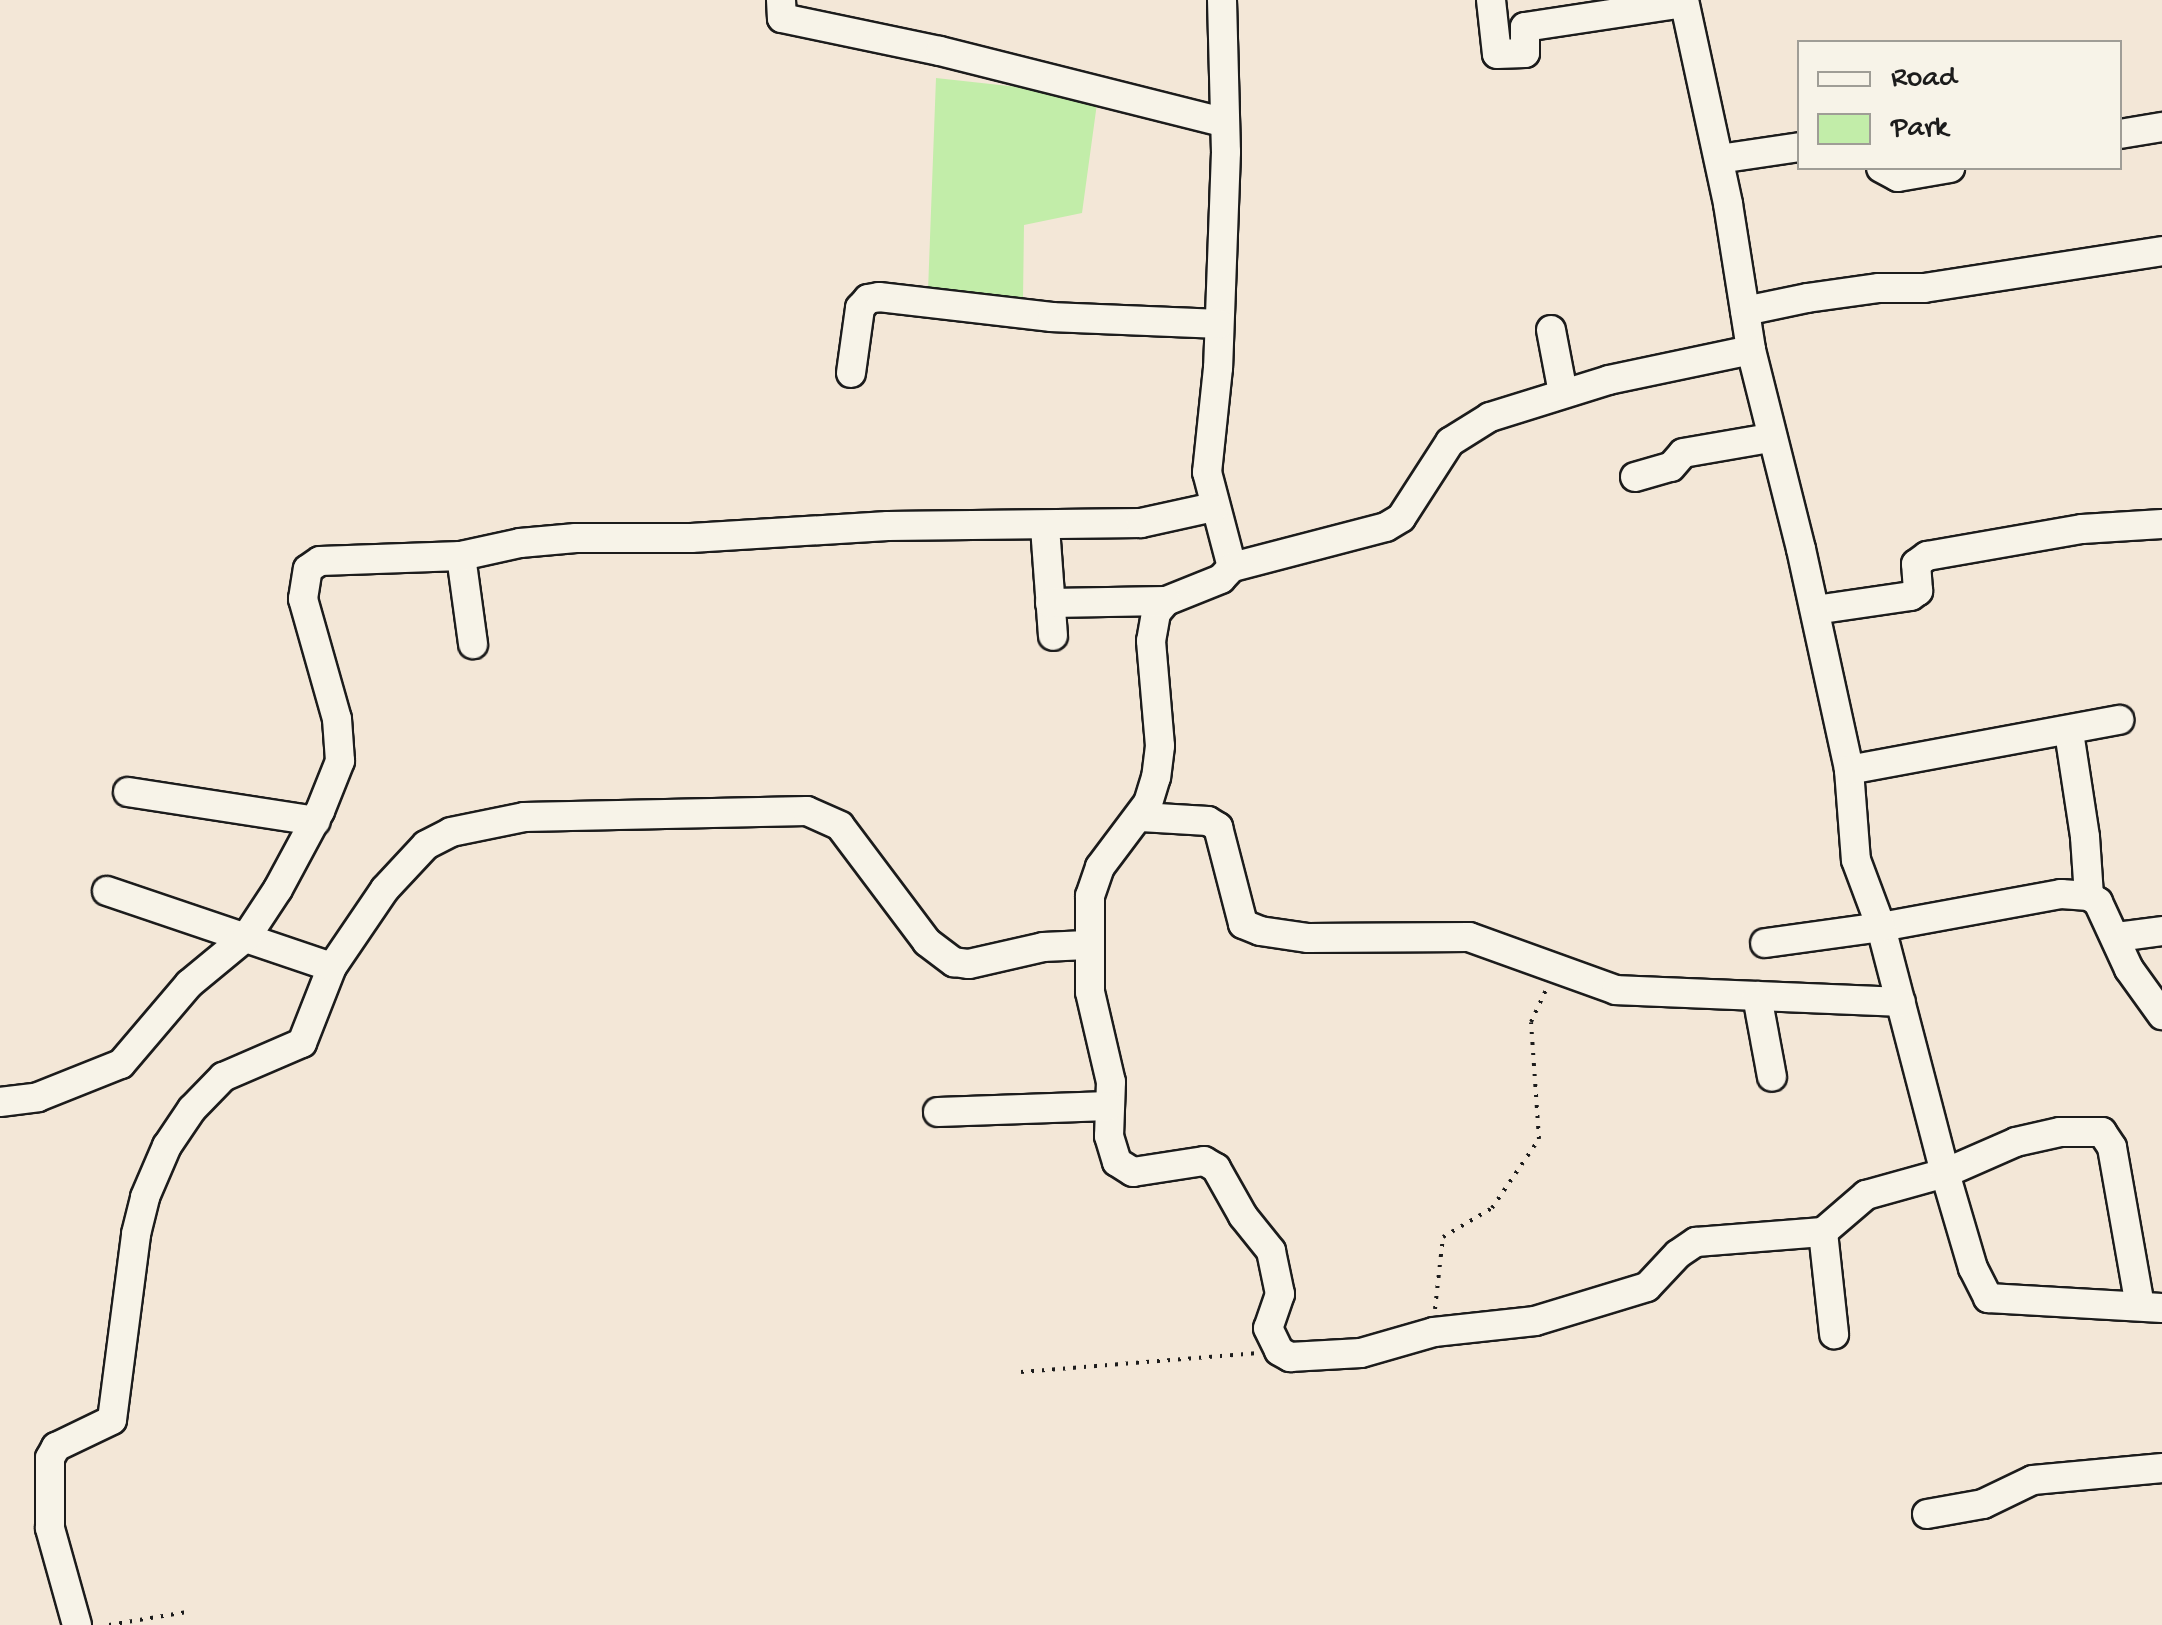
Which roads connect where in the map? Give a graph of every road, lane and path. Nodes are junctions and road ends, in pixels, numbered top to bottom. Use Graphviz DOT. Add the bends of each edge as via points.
graph roads {
  1 [pos="780,0"];
  2 [pos="1222,0"];
  3 [pos="1491,0"];
  4 [pos="1684,2"];
  5 [pos="1222,122"];
  6 [pos="2162,127"];
  7 [pos="2122,134"];
  8 [pos="1797,147"];
  9 [pos="1719,159"];
  10 [pos="1885,170"];
  11 [pos="1938,170"];
  12 [pos="2162,251"];
  13 [pos="1744,311"];
  14 [pos="1219,324"];
  15 [pos="1551,330"];
  16 [pos="1750,350"];
  17 [pos="851,373"];
  18 [pos="1563,393"];
  19 [pos="1770,438"];
  20 [pos="1635,477"];
  21 [pos="1214,508"];
  22 [pos="2162,524"];
  23 [pos="1045,527"];
  24 [pos="461,556"];
  25 [pos="1232,567"];
  26 [pos="1166,601"];
  27 [pos="1050,603"];
  28 [pos="1816,610"];
  29 [pos="1053,636"];
  30 [pos="474,644"];
  31 [pos="2119,720"];
  32 [pos="2069,732"];
  33 [pos="1849,770"];
  34 [pos="128,792"];
  35 [pos="1141,817"];
  36 [pos="316,820"];
  37 [pos="108,891"];
  38 [pos="2089,896"];
  39 [pos="1881,927"];
  40 [pos="2162,931"];
  41 [pos="247,936"];
  42 [pos="2116,937"];
  43 [pos="1766,942"];
  44 [pos="1087,945"];
  45 [pos="332,967"];
  46 [pos="1558,970"];
  47 [pos="1756,996"];
  48 [pos="1901,1002"];
  49 [pos="2162,1015"];
  50 [pos="1772,1077"];
  51 [pos="0,1102"];
  52 [pos="1109,1106"];
  53 [pos="938,1112"];
  54 [pos="1946,1173"];
  55 [pos="1823,1232"];
  56 [pos="2151,1307"];
  57 [pos="1434,1332"];
  58 [pos="1834,1334"];
  59 [pos="1279,1351"];
  60 [pos="1020,1372"];
  61 [pos="2162,1468"];
  62 [pos="1927,1514"];
  63 [pos="187,1612"];
  64 [pos="77,1625"];
  65 [pos="110,1625"];
  1 -- 5 [label="street" via="782,18 940,50"];
  2 -- 5 [label="street"];
  3 -- 4 [label="street" via="1496,54 1524,53 1525,27"];
  4 -- 9 [label="street"];
  5 -- 14 [label="street"];
  6 -- 7 [label="street"];
  8 -- 9 [label="street"];
  9 -- 13 [label="street"];
  10 -- 11 [label="street" via="1898,177"];
  12 -- 13 [label="street"];
  13 -- 16 [label="street"];
  14 -- 17 [label="street" via="1052,317 880,296 860,308"];
  14 -- 21 [label="street" via="1206,472"];
  15 -- 18 [label="street"];
  16 -- 18 [label="street"];
  16 -- 19 [label="street"];
  18 -- 25 [label="street" via="1465,429 1401,518 1386,527"];
  19 -- 20 [label="street" via="1683,453 1671,468"];
  19 -- 28 [label="street"];
  21 -- 23 [label="street" via="1141,523"];
  21 -- 25 [label="street"];
  22 -- 28 [label="street" via="2082,528 1927,556 1916,564 1918,591 1911,596"];
  23 -- 24 [label="street" via="576,538"];
  23 -- 27 [label="street"];
  24 -- 30 [label="street"];
  24 -- 36 [label="street" via="320,561 308,570 303,599 340,744 340,761"];
  25 -- 26 [label="street" via="1206,587"];
  26 -- 27 [label="street"];
  26 -- 35 [label="street" via="1152,625 1160,746"];
  27 -- 29 [label="street"];
  28 -- 33 [label="street"];
  31 -- 32 [label="street"];
  32 -- 33 [label="street"];
  32 -- 38 [label="street"];
  33 -- 39 [label="street" via="1856,860"];
  34 -- 36 [label="street"];
  35 -- 44 [label="street" via="1092,880"];
  35 -- 46 [label="street" via="1208,820 1218,827 1243,924 1260,931 1308,938 1469,937"];
  36 -- 41 [label="street"];
  37 -- 41 [label="street"];
  38 -- 39 [label="street" via="2061,894"];
  38 -- 42 [label="street"];
  39 -- 43 [label="street"];
  39 -- 48 [label="street"];
  40 -- 42 [label="street"];
  41 -- 45 [label="street"];
  41 -- 51 [label="street" via="189,984 121,1064 38,1098"];
  42 -- 49 [label="street" via="2129,969"];
  44 -- 45 [label="street" via="954,962 927,942 847,834 816,813 524,818 452,832 426,846 386,888"];
  44 -- 52 [label="street" via="1093,1010 1111,1082"];
  45 -- 64 [label="street" via="302,1043 209,1089 167,1146 145,1196 115,1412 109,1423 56,1448 50,1458 50,1528"];
  46 -- 47 [label="street" via="1616,990"];
  46 -- 57 [label="path" via="1532,1022 1539,1139 1492,1208 1440,1242"];
  47 -- 48 [label="street"];
  47 -- 50 [label="street"];
  48 -- 54 [label="street"];
  52 -- 53 [label="street"];
  52 -- 59 [label="street" via="1109,1136 1123,1169 1204,1161 1216,1168 1272,1251 1280,1294 1268,1328"];
  54 -- 55 [label="street" via="1866,1195"];
  54 -- 56 [label="street" via="1972,1268 1988,1298"];
  54 -- 56 [label="street" via="2016,1142 2102,1132 2112,1147"];
  55 -- 57 [label="street" via="1696,1242 1648,1287 1625,1296 1534,1321"];
  55 -- 58 [label="street"];
  57 -- 59 [label="street" via="1339,1356 1290,1357"];
  59 -- 60 [label="path"];
  61 -- 62 [label="street" via="2033,1480 1982,1504"];
  63 -- 65 [label="path"];
}
